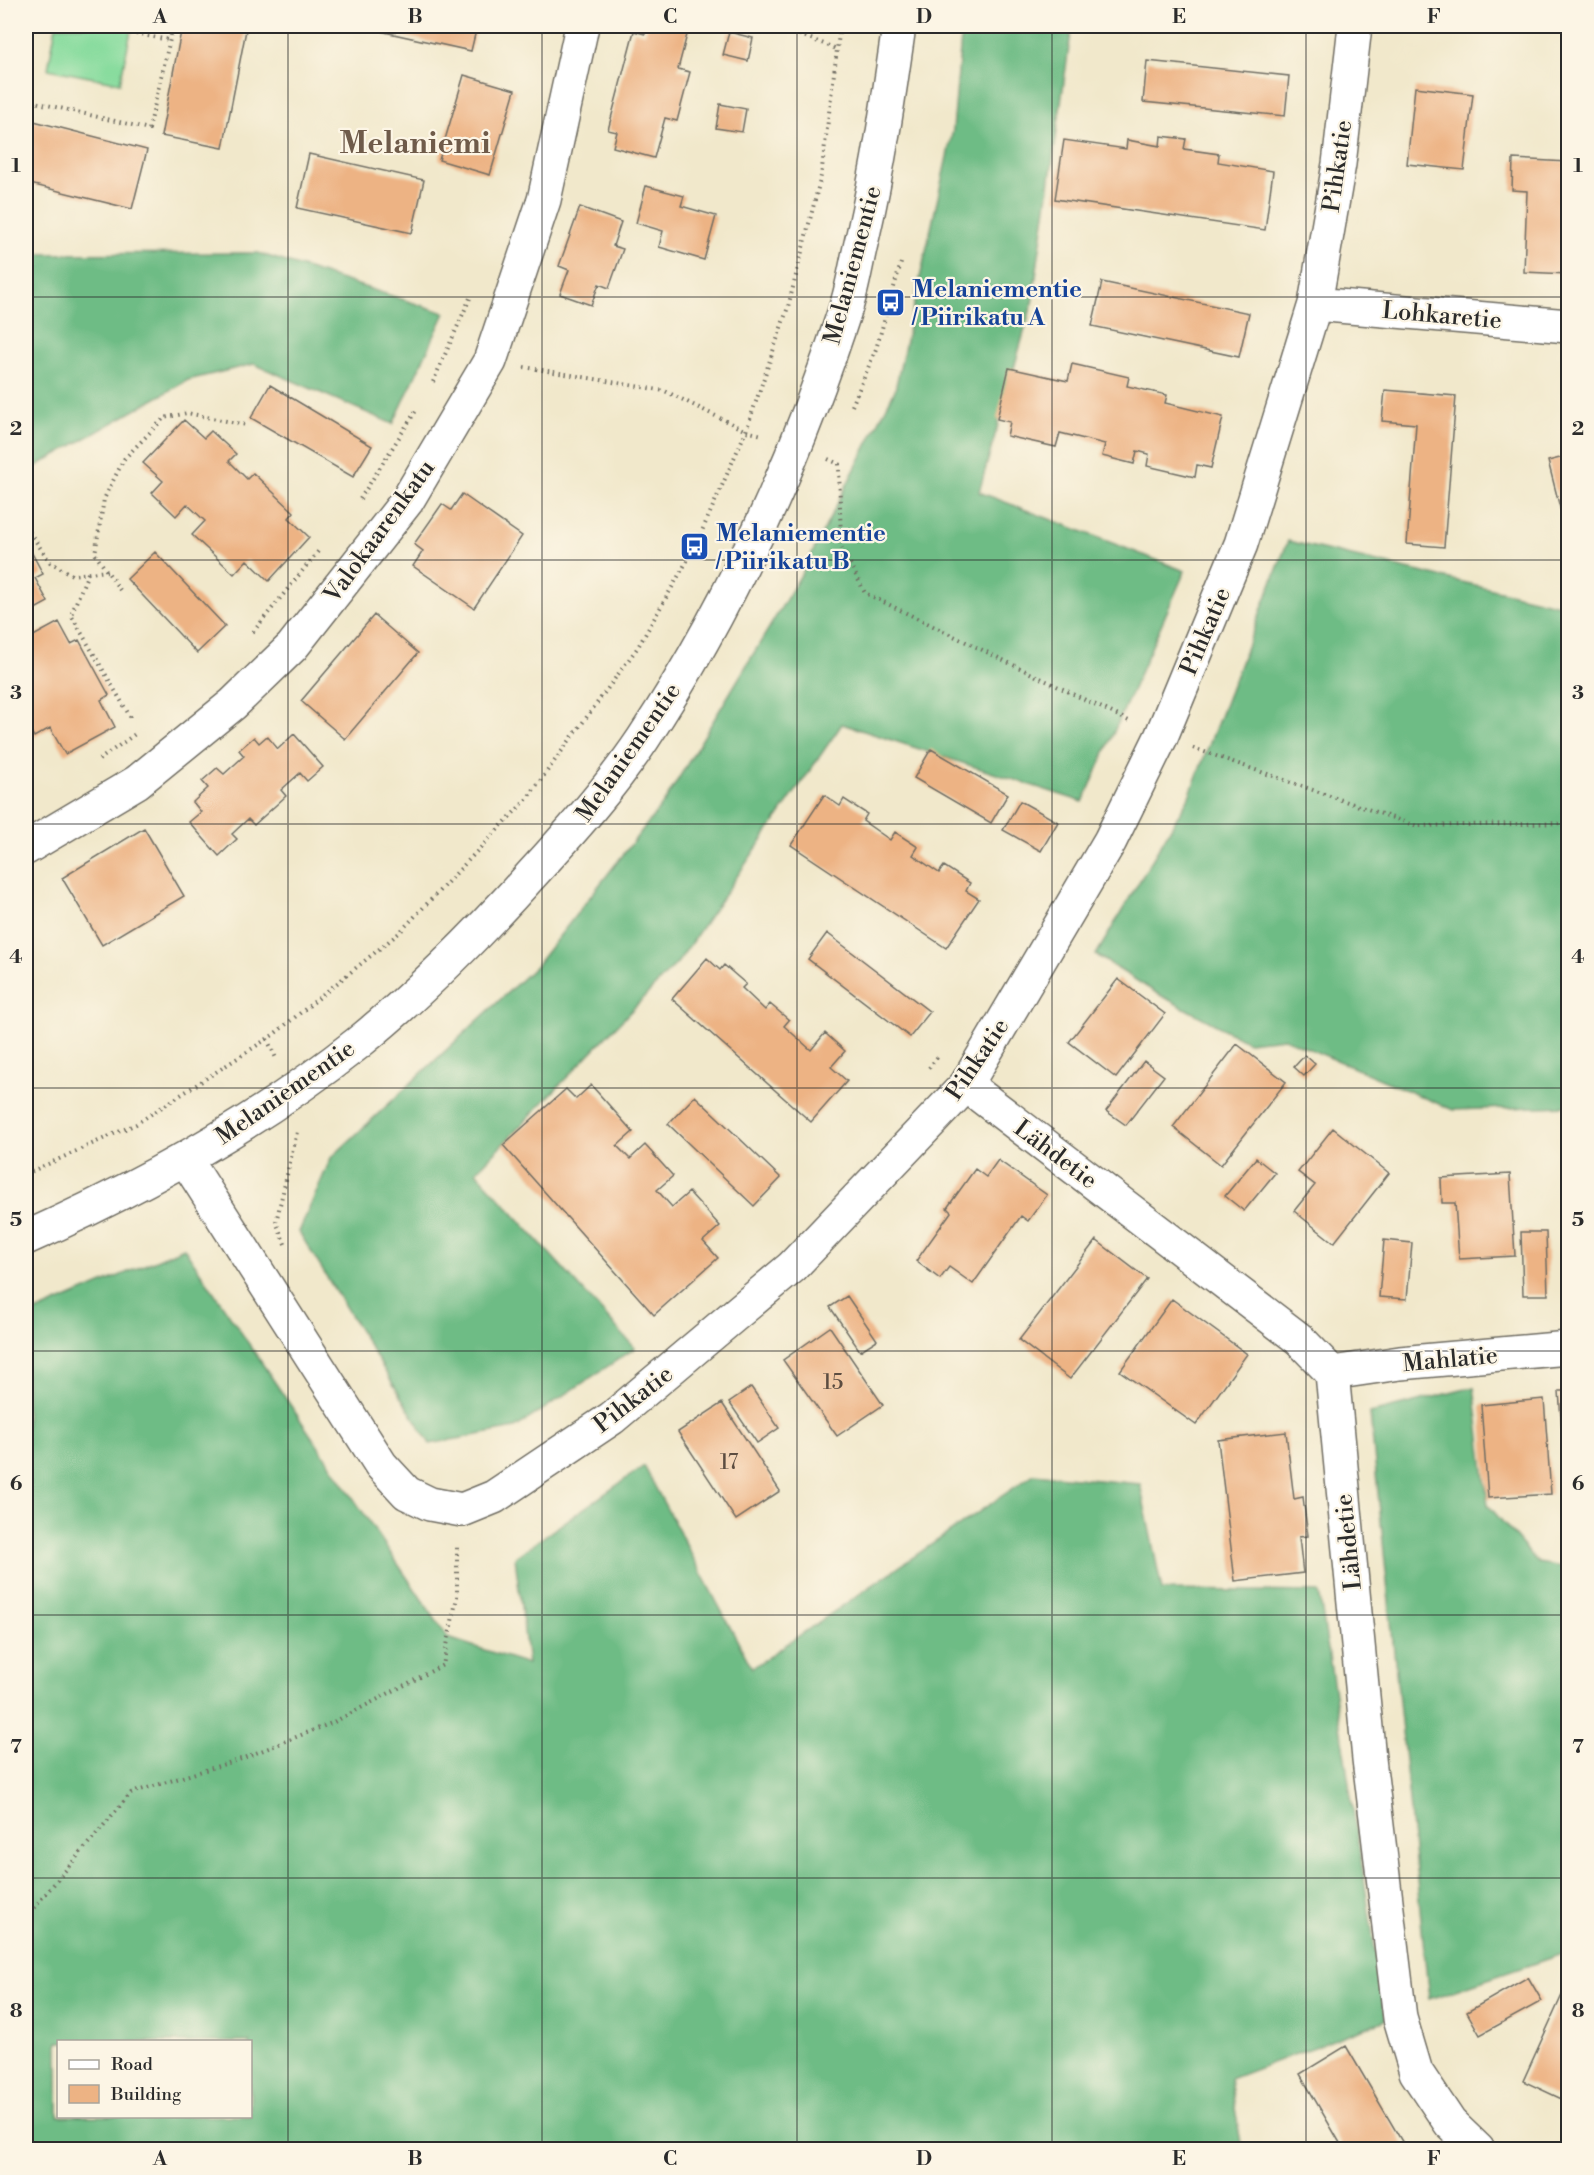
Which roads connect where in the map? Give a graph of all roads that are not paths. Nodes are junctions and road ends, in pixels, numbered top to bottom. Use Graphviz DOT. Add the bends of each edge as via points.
graph roads {
  1 [pos="582,26"];
  2 [pos="899,26"];
  3 [pos="1355,26"];
  4 [pos="1315,304"];
  5 [pos="1569,326"];
  6 [pos="26,848"];
  7 [pos="966,1085"];
  8 [pos="186,1160"];
  9 [pos="26,1238"];
  10 [pos="1569,1348"];
  11 [pos="1332,1373"];
  12 [pos="1478,2150"];
  1 -- 6 [label="street, Valokaarenkatu" via="544,200 490,361 407,501 292,647 233,704 137,782"];
  2 -- 8 [label="street, Melaniementie" via="875,182 848,302 796,443 741,566 692,658 641,741 579,823 479,933 358,1043"];
  3 -- 4 [label="street, Pihkatie" via="1339,164"];
  4 -- 5 [label="street, Lohkaretie"];
  4 -- 7 [label="street, Pihkatie" via="1241,544 1161,737 1110,841"];
  7 -- 8 [label="street, Pihkatie" via="792,1267 612,1418 494,1497 462,1510 430,1504 407,1493 381,1465"];
  7 -- 11 [label="street, Lähdetie" via="1299,1339"];
  8 -- 9 [label="street, Melaniementie"];
  10 -- 11 [label="street, Mahlatie"];
  11 -- 12 [label="street, Lähdetie" via="1369,1759 1400,2018 1416,2072 1450,2123"];
}
